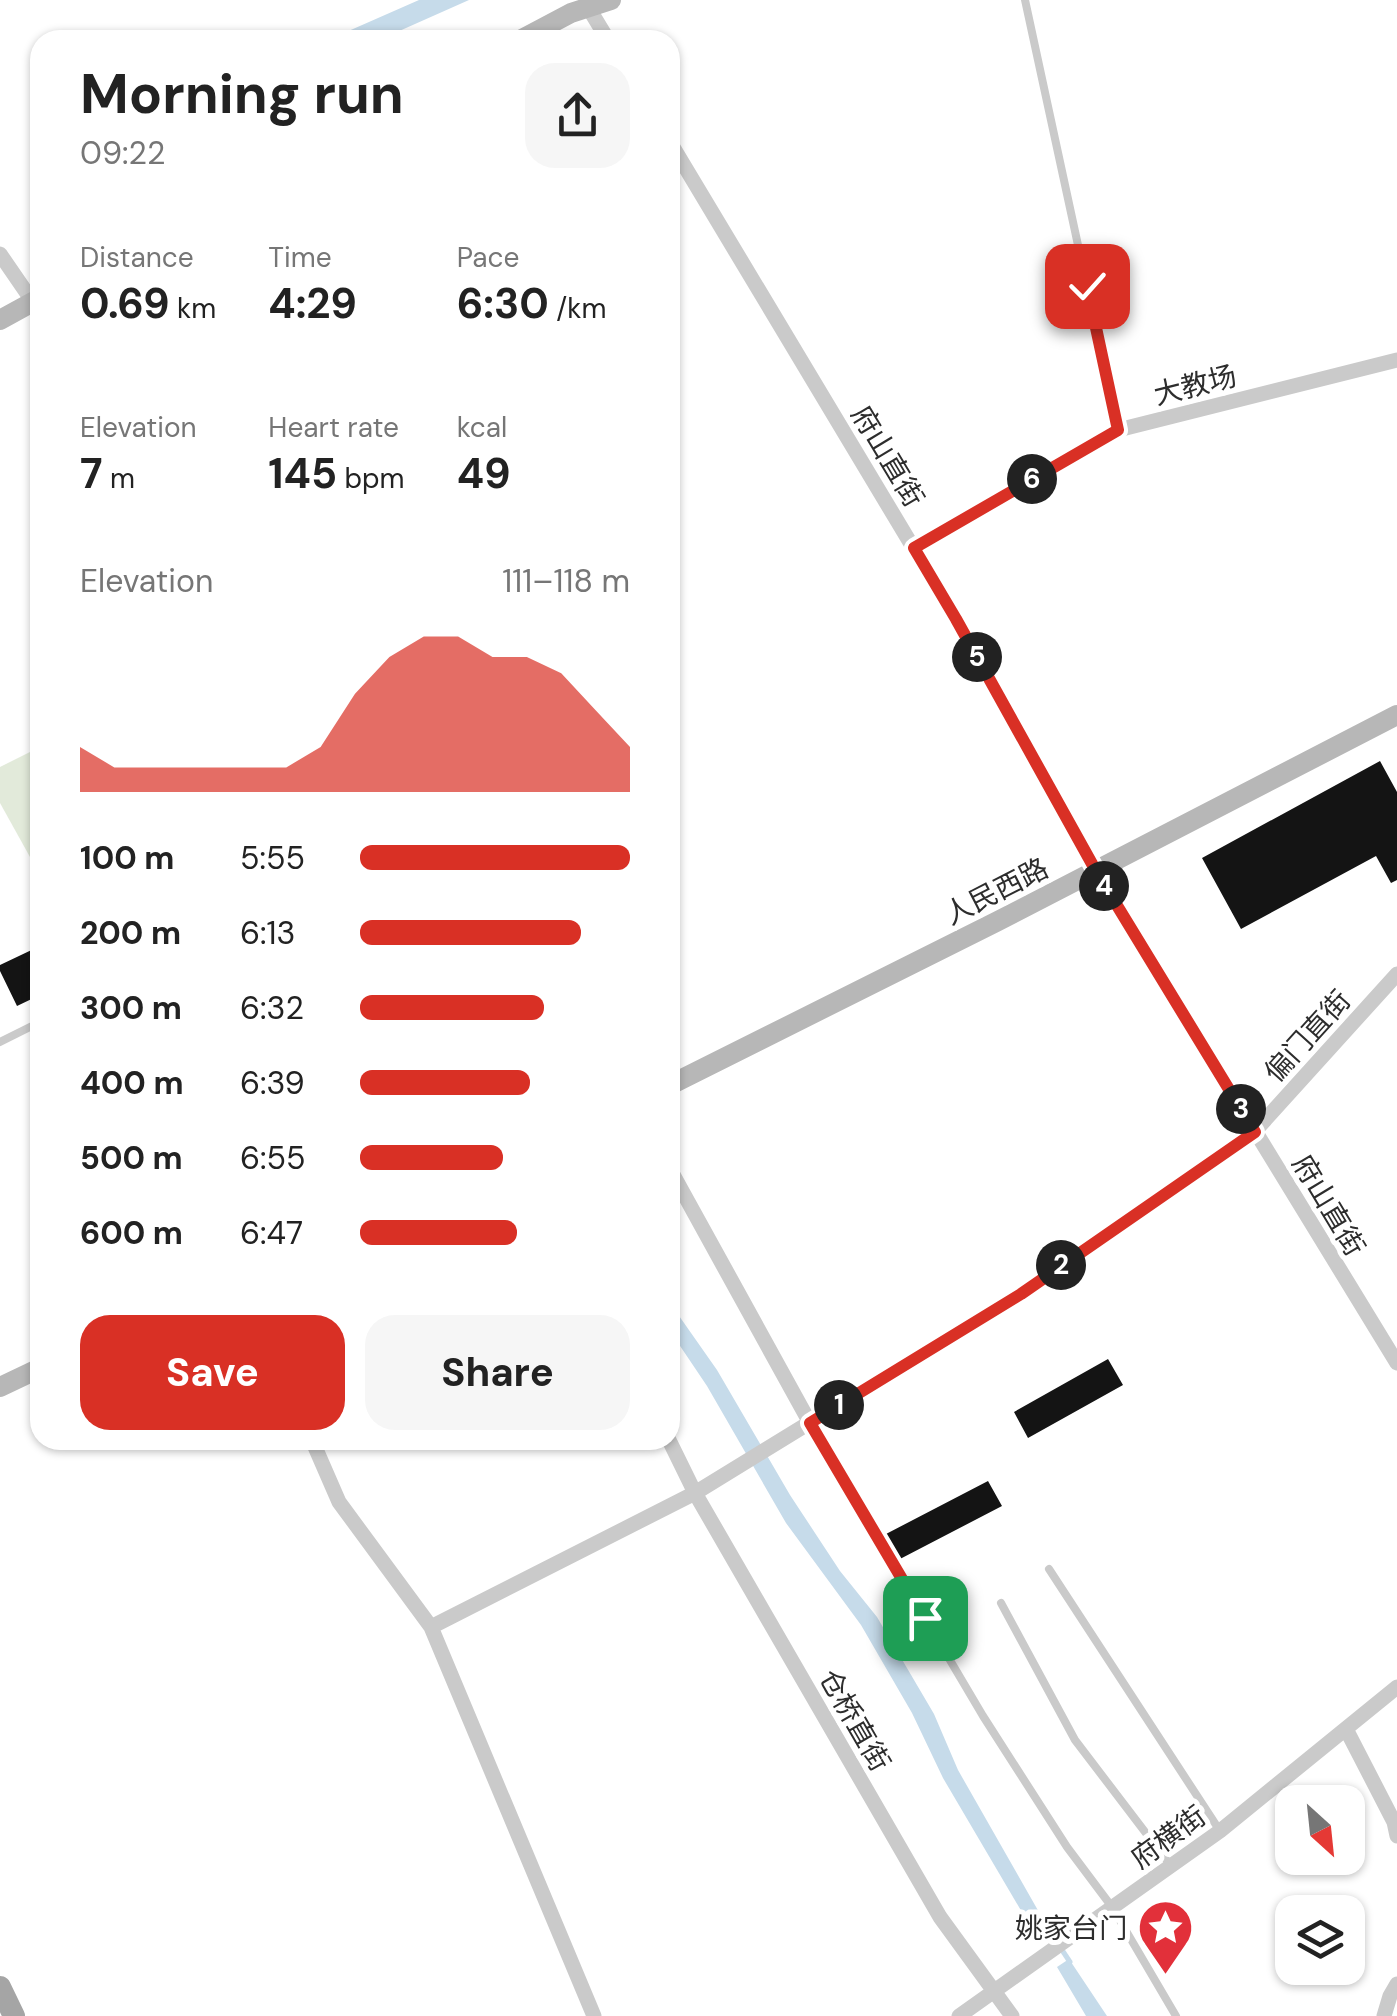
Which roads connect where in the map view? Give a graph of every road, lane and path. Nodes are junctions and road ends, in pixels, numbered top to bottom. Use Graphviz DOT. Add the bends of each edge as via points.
graph roads {
  1 [pos="611,0"];
  2 [pos="1025,0"];
  3 [pos="588,7"];
  4 [pos="539,30"];
  5 [pos="602,30"];
  6 [pos="680,159"];
  7 [pos="0,254"];
  8 [pos="30,291"];
  9 [pos="30,304"];
  10 [pos="0,320"];
  11 [pos="1397,360"];
  12 [pos="1118,430"];
  13 [pos="914,548"];
  14 [pos="1397,715"];
  15 [pos="1096,871"];
  16 [pos="1397,974"];
  17 [pos="30,1027"];
  18 [pos="0,1042"];
  19 [pos="680,1080"];
  20 [pos="1255,1132"];
  21 [pos="680,1187"];
  22 [pos="1397,1364"];
  23 [pos="30,1373"];
  24 [pos="0,1387"];
  25 [pos="810,1423"];
  26 [pos="316,1450"];
  27 [pos="674,1450"];
  28 [pos="695,1493"];
  29 [pos="1048,1569"];
  30 [pos="1000,1602"];
  31 [pos="431,1628"];
  32 [pos="1397,1687"];
  33 [pos="1346,1728"];
  34 [pos="1220,1832"];
  35 [pos="1397,1836"];
  36 [pos="1171,1866"];
  37 [pos="1112,1907"];
  38 [pos="1397,1984"];
  39 [pos="0,1987"];
  40 [pos="995,1990"];
  41 [pos="14,2016"];
  42 [pos="594,2016"];
  43 [pos="959,2016"];
  44 [pos="1012,2016"];
  45 [pos="1176,2016"];
  46 [pos="1384,2016"];
  1 -- 3 [label="main road"];
  2 -- 12 [label="lane"];
  3 -- 4 [label="main road"];
  3 -- 5 [label="street"];
  6 -- 13 [label="street, 府山直街"];
  7 -- 8 [label="street"];
  9 -- 10 [label="main road"];
  11 -- 12 [label="street, 大教场"];
  12 -- 13 [label="street, 大教场"];
  13 -- 15 [label="street, 府山直街"];
  14 -- 15 [label="main road, 人民西路"];
  15 -- 19 [label="main road, 人民西路"];
  15 -- 20 [label="street, 府山直街"];
  16 -- 20 [label="street, 偏门直街"];
  17 -- 18 [label="lane"];
  20 -- 22 [label="street, 府山直街"];
  20 -- 25 [label="street, 偏门直街" via="1021,1294"];
  21 -- 25 [label="street"];
  23 -- 24 [label="main road"];
  25 -- 28 [label="street, 偏门直街"];
  25 -- 37 [label="lane" via="982,1716"];
  26 -- 31 [label="street" via="339,1502"];
  27 -- 28 [label="street, 仓桥直街"];
  28 -- 31 [label="street, 偏门直街"];
  28 -- 40 [label="street, 仓桥直街" via="940,1917"];
  29 -- 34 [label="lane"];
  30 -- 36 [label="lane" via="1075,1740"];
  31 -- 42 [label="street"];
  32 -- 33 [label="street, 府横街"];
  33 -- 34 [label="street, 府横街"];
  33 -- 35 [label="street"];
  34 -- 36 [label="street, 府横街"];
  36 -- 37 [label="street, 府横街"];
  37 -- 40 [label="street, 府横街"];
  37 -- 45 [label="lane"];
  38 -- 46 [label="street"];
  39 -- 41 [label="main road"];
  40 -- 43 [label="street, 府横街"];
  40 -- 44 [label="street, 仓桥直街"];
}
